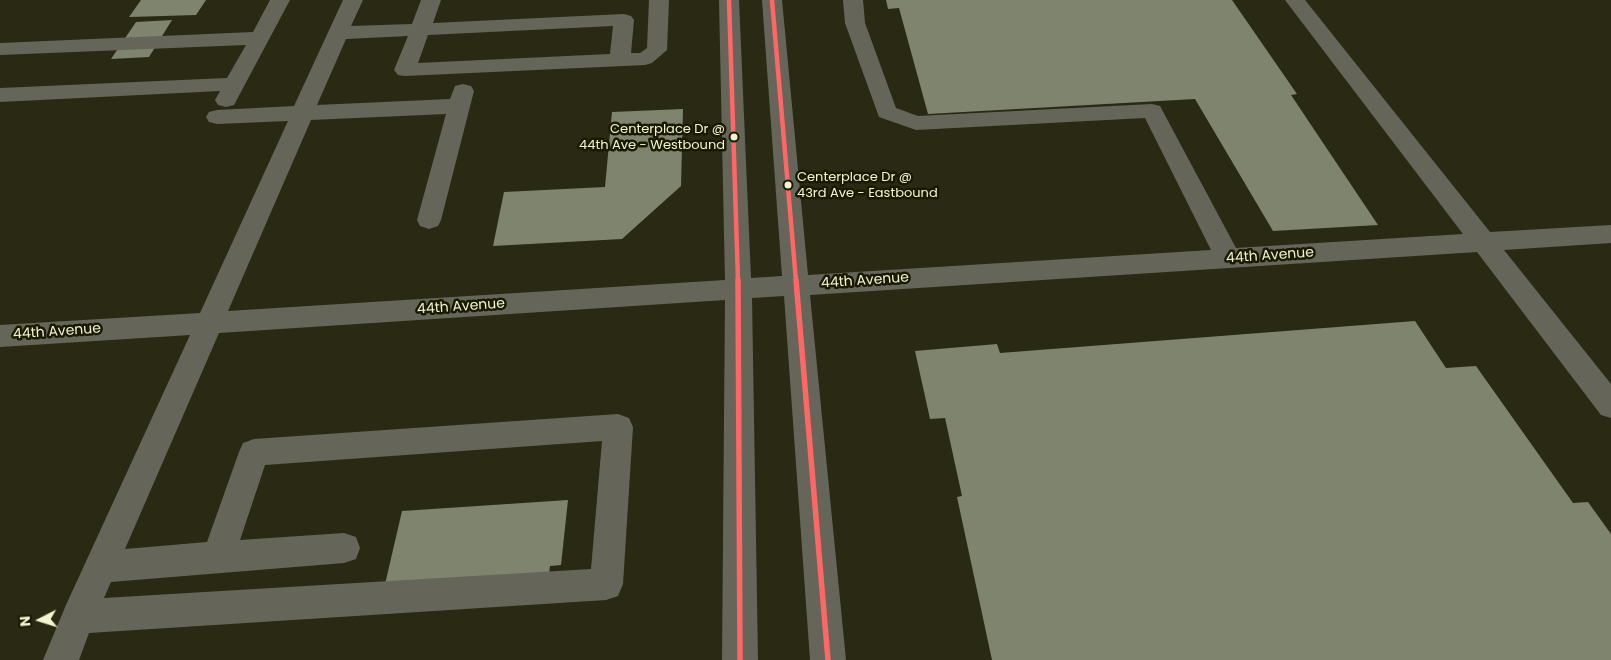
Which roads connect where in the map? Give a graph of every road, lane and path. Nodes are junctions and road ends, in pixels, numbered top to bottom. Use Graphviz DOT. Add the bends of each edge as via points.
graph roads {
  1 [pos="280,0"];
  2 [pos="353,0"];
  3 [pos="430,0"];
  4 [pos="659,0"];
  5 [pos="729,0"];
  6 [pos="772,0"];
  7 [pos="853,0"];
  8 [pos="1295,0"];
  9 [pos="419,29"];
  10 [pos="338,33"];
  11 [pos="260,38"];
  12 [pos="0,48"];
  13 [pos="620,61"];
  14 [pos="469,68"];
  15 [pos="235,84"];
  16 [pos="0,94"];
  17 [pos="459,106"];
  18 [pos="302,113"];
  19 [pos="429,220"];
  20 [pos="1611,234"];
  21 [pos="1482,242"];
  22 [pos="1228,258"];
  23 [pos="796,286"];
  24 [pos="737,289"];
  25 [pos="209,323"];
  26 [pos="0,336"];
  27 [pos="1611,406"];
  28 [pos="344,548"];
  29 [pos="218,557"];
  30 [pos="101,566"];
  31 [pos="78,616"];
  32 [pos="61,660"];
  33 [pos="740,660"];
  34 [pos="828,660"];
  1 -- 11 [label="street"];
  2 -- 10 [label="street"];
  3 -- 9 [label="street"];
  4 -- 13 [label="street" via="657,50 645,59"];
  5 -- 24 [label="street"];
  6 -- 23 [label="street"];
  7 -- 22 [label="street" via="855,23 888,112 916,124 1152,111"];
  8 -- 21 [label="street"];
  9 -- 10 [label="street"];
  9 -- 13 [label="street" via="624,20"];
  9 -- 14 [label="street" via="405,70"];
  10 -- 18 [label="street"];
  11 -- 12 [label="street"];
  11 -- 15 [label="street"];
  13 -- 14 [label="street"];
  14 -- 17 [label="street"];
  15 -- 16 [label="street"];
  15 -- 18 [label="street" via="217,117"];
  17 -- 18 [label="street"];
  17 -- 19 [label="street"];
  18 -- 25 [label="street"];
  20 -- 21 [label="street, 44th Avenue"];
  21 -- 22 [label="street, 44th Avenue"];
  21 -- 27 [label="street"];
  22 -- 23 [label="street, 44th Avenue"];
  23 -- 24 [label="street, 44th Avenue"];
  23 -- 34 [label="street"];
  24 -- 25 [label="street, 44th Avenue"];
  24 -- 33 [label="street"];
  25 -- 26 [label="street, 44th Avenue"];
  25 -- 30 [label="street"];
  28 -- 29 [label="street"];
  29 -- 30 [label="street"];
  29 -- 31 [label="street" via="254,452 618,427 606,584"];
  30 -- 31 [label="street"];
  31 -- 32 [label="street"];
}
